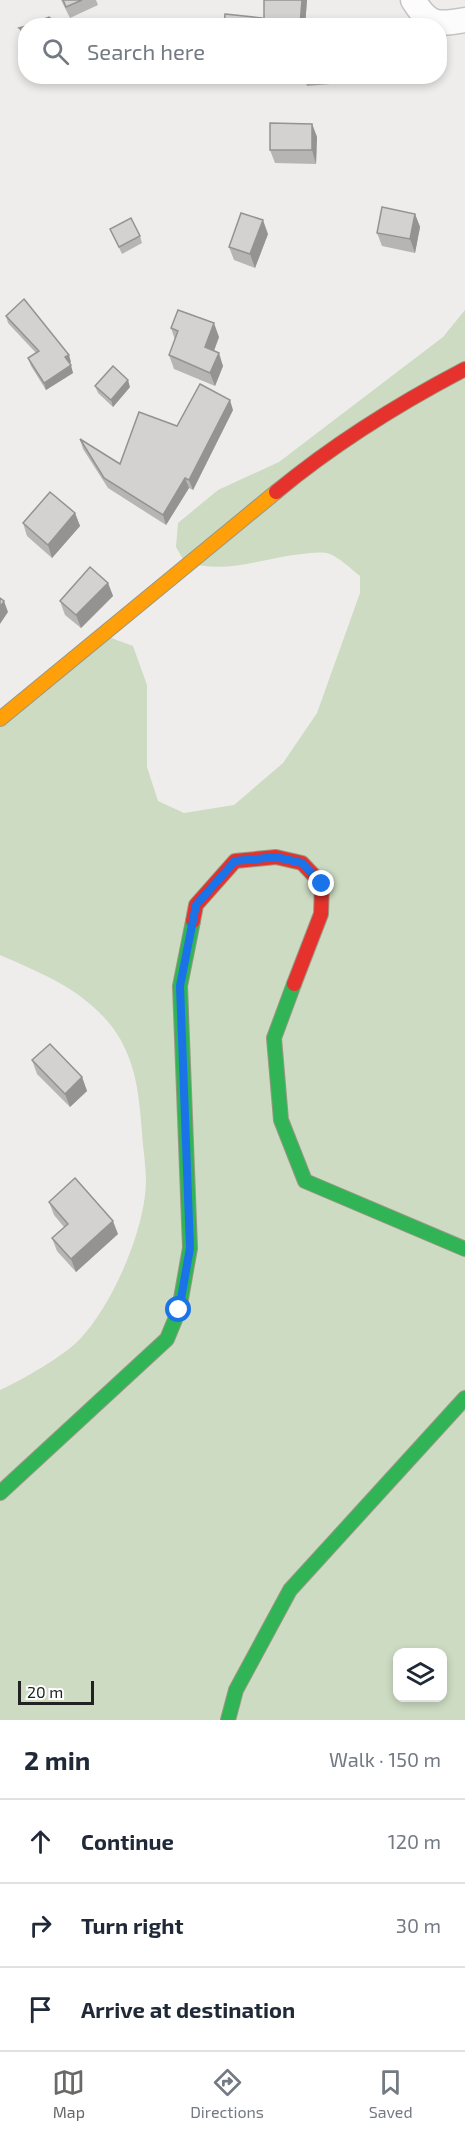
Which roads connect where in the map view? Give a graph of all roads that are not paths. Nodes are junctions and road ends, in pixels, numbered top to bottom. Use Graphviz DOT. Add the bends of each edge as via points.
graph roads {
  1 [pos="413,0"];
  2 [pos="426,18"];
  3 [pos="465,20"];
  4 [pos="447,23"];
  5 [pos="465,369"];
  6 [pos="0,719"];
  7 [pos="465,1249"];
  8 [pos="465,1398"];
  9 [pos="0,1493"];
  10 [pos="228,1720"];
  1 -- 2 [label="street"];
  3 -- 4 [label="street"];
  5 -- 6 [label="main road" via="317,458"];
  7 -- 9 [label="main road" via="305,1181 281,1120 274,1038 321,914 322,884 302,863 276,857 235,861 196,905 180,986 190,1248 179,1310 167,1339"];
  8 -- 10 [label="main road" via="290,1590 236,1690"];
}
